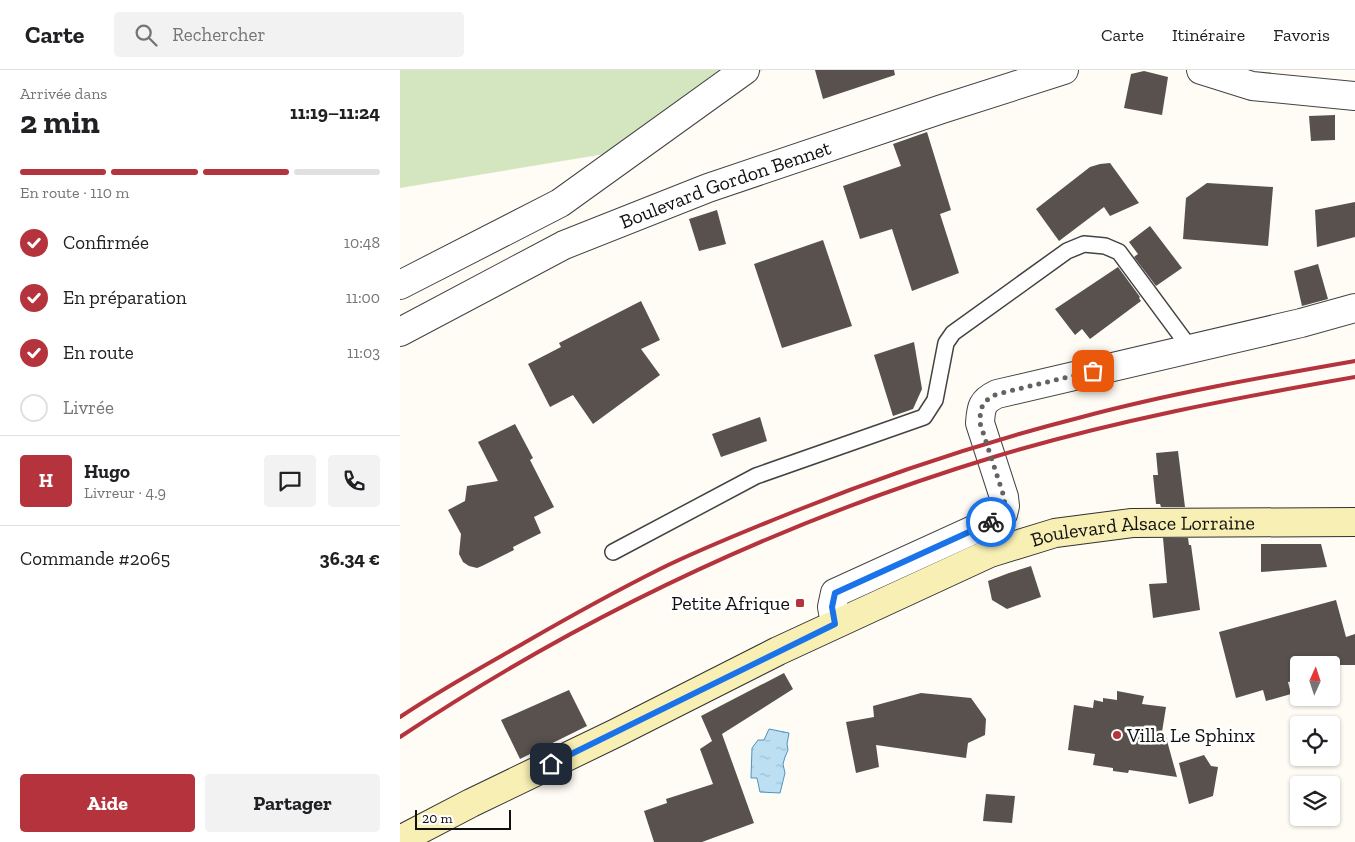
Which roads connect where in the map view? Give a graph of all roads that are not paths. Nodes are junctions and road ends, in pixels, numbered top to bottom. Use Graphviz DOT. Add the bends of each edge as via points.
graph roads {
  1 [pos="745,70"];
  2 [pos="1064,70"];
  3 [pos="1201,70"];
  4 [pos="1355,96"];
  5 [pos="400,285"];
  6 [pos="1355,308"];
  7 [pos="400,332"];
  8 [pos="1190,348"];
  9 [pos="1355,522"];
  10 [pos="613,552"];
  11 [pos="835,624"];
  12 [pos="400,840"];
  1 -- 5 [label="street" via="560,203"];
  2 -- 7 [label="street, Boulevard Gordon Bennet" via="708,188 564,245"];
  3 -- 4 [label="street" via="1252,86"];
  6 -- 8 [label="street"];
  8 -- 10 [label="lane" via="1120,252 1105,246 1084,244 1067,252 953,333 946,343 935,400 924,418 756,476"];
  8 -- 11 [label="street" via="988,398 982,405 980,423 1004,497 1003,514 835,593 832,607"];
  9 -- 11 [label="main road, Boulevard Alsace Lorraine" via="1132,523 1055,533 990,553"];
  11 -- 12 [label="main road, Boulevard Alsace Lorraine"];
}
